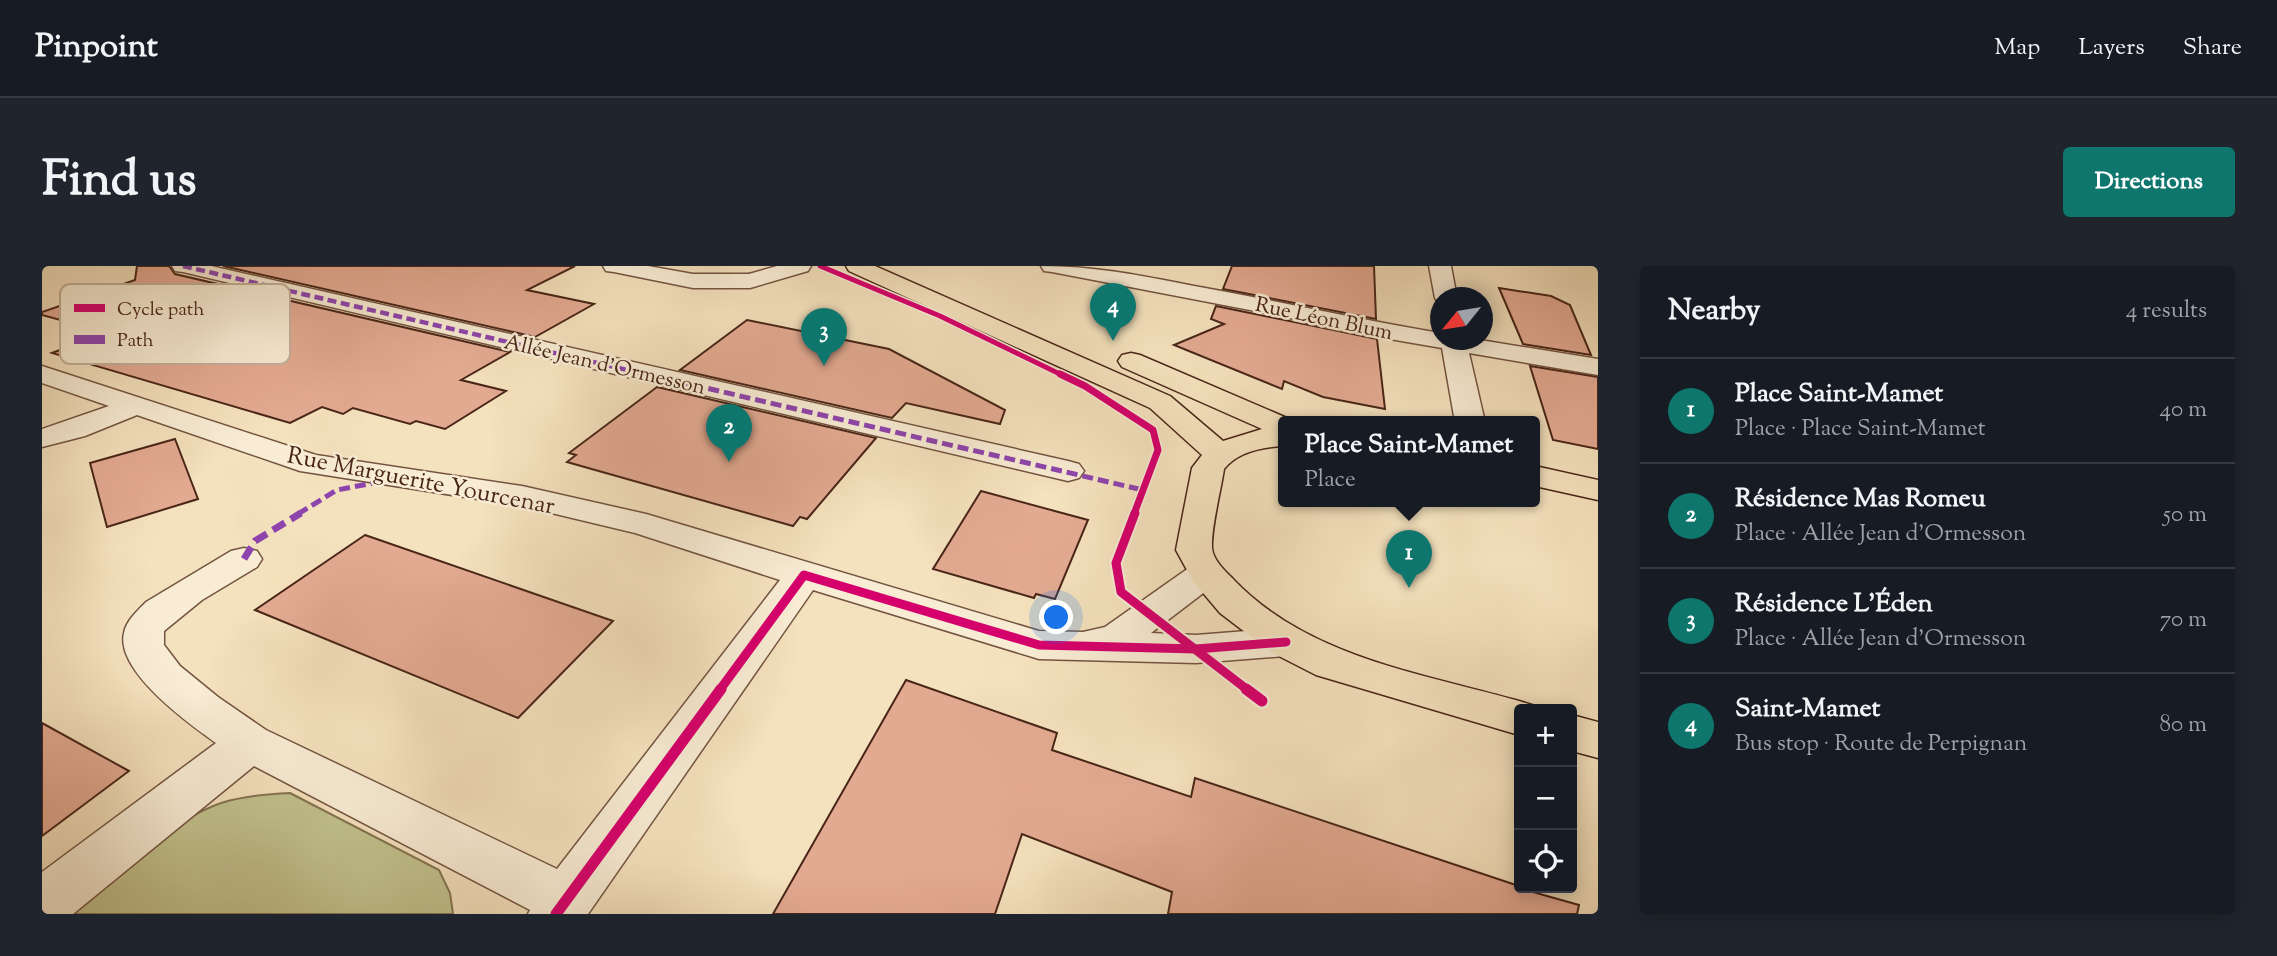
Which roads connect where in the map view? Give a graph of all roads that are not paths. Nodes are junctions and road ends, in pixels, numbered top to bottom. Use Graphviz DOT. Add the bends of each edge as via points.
graph roads {
  1 [pos="183,266"];
  2 [pos="614,266"];
  3 [pos="800,266"];
  4 [pos="857,266"];
  5 [pos="910,266"];
  6 [pos="1052,266"];
  7 [pos="1440,266"];
  8 [pos="261,284"];
  9 [pos="1444,287"];
  10 [pos="290,291"];
  11 [pos="1063,332"];
  12 [pos="1430,337"];
  13 [pos="1493,348"];
  14 [pos="1455,350"];
  15 [pos="1109,352"];
  16 [pos="1598,367"];
  17 [pos="42,374"];
  18 [pos="134,406"];
  19 [pos="1469,416"];
  20 [pos="1278,426"];
  21 [pos="1278,437"];
  22 [pos="42,438"];
  23 [pos="1219,454"];
  24 [pos="1069,471"];
  25 [pos="1542,477"];
  26 [pos="1598,490"];
  27 [pos="244,559"];
  28 [pos="1206,573"];
  29 [pos="803,575"];
  30 [pos="1286,642"];
  31 [pos="1039,645"];
  32 [pos="1514,717"];
  33 [pos="1577,734"];
  34 [pos="1598,740"];
  35 [pos="250,743"];
  36 [pos="42,905"];
  37 [pos="561,908"];
  1 -- 8 [label="street, Allée Jean d'Ormesson"];
  2 -- 3 [label="street" via="693,281 750,281"];
  4 -- 23 [label="main road" via="1160,402"];
  5 -- 11 [label="main road"];
  6 -- 12 [label="street, Rue Léon Blum"];
  7 -- 9 [label="street"];
  10 -- 24 [label="street, Allée Jean d'Ormesson"];
  13 -- 16 [label="street, Rue Léon Blum"];
  14 -- 19 [label="street"];
  15 -- 20 [label="main road"];
  17 -- 18 [label="street, Rue Marguerite Yourcenar"];
  18 -- 22 [label="street"];
  18 -- 29 [label="street, Rue Marguerite Yourcenar" via="311,464 546,502 646,525"];
  21 -- 23 [label="main road" via="1258,438"];
  23 -- 28 [label="main road" via="1208,468 1194,550"];
  25 -- 26 [label="main road"];
  27 -- 35 [label="street" via="149,622 142,645 145,655 173,685"];
  28 -- 30 [label="main road" via="1234,604"];
  28 -- 31 [label="street" via="1114,641"];
  29 -- 31 [label="street, Rue Marguerite Yourcenar"];
  29 -- 37 [label="street"];
  30 -- 31 [label="street" via="1196,649"];
  30 -- 32 [label="main road" via="1331,664"];
  33 -- 34 [label="main road"];
  35 -- 36 [label="street"];
  35 -- 37 [label="street"];
}
